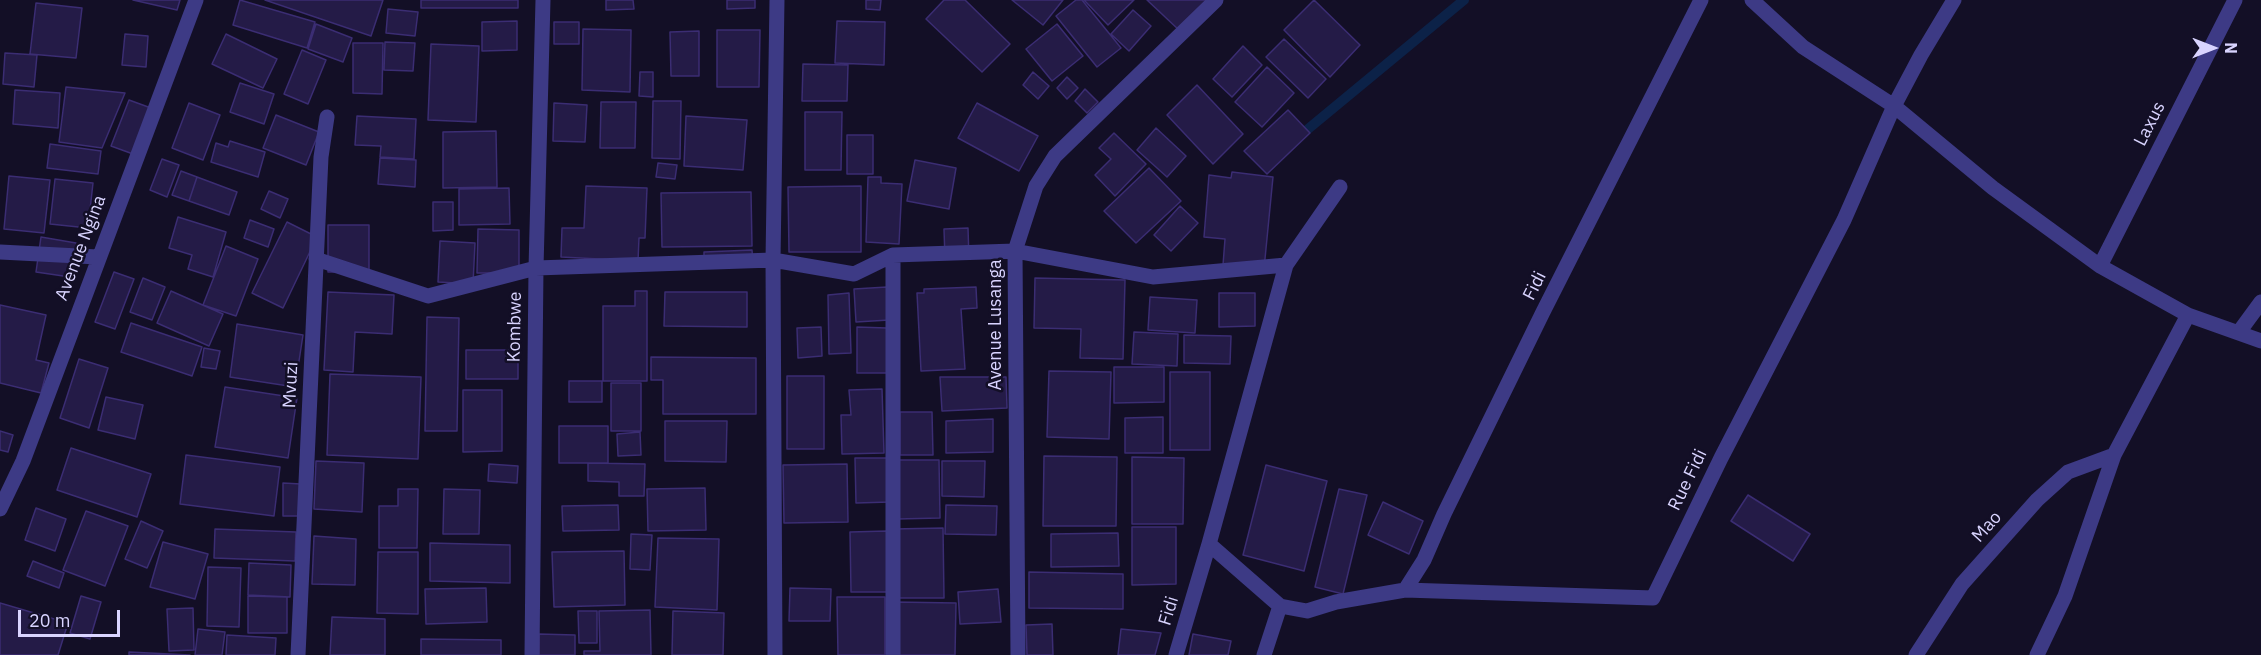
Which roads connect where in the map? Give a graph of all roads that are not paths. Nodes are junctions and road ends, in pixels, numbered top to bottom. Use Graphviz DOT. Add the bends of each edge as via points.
graph roads {
  1 [pos="196,0"];
  2 [pos="543,0"];
  3 [pos="777,0"];
  4 [pos="1216,0"];
  5 [pos="1701,0"];
  6 [pos="1752,0"];
  7 [pos="1954,0"];
  8 [pos="2235,0"];
  9 [pos="1894,106"];
  10 [pos="327,117"];
  11 [pos="1340,187"];
  12 [pos="1015,251"];
  13 [pos="0,252"];
  14 [pos="892,255"];
  15 [pos="98,258"];
  16 [pos="316,259"];
  17 [pos="773,260"];
  18 [pos="1286,265"];
  19 [pos="2100,267"];
  20 [pos="536,268"];
  21 [pos="2261,302"];
  22 [pos="2188,315"];
  23 [pos="2239,332"];
  24 [pos="2261,341"];
  25 [pos="2114,456"];
  26 [pos="0,509"];
  27 [pos="1209,544"];
  28 [pos="1405,590"];
  29 [pos="1280,606"];
  30 [pos="298,655"];
  31 [pos="532,655"];
  32 [pos="775,655"];
  33 [pos="892,655"];
  34 [pos="1018,655"];
  35 [pos="1176,655"];
  36 [pos="1264,655"];
  37 [pos="1916,655"];
  38 [pos="2037,655"];
  1 -- 15 [label="street, Avenue Ngina"];
  2 -- 20 [label="street, Kombwe"];
  3 -- 17 [label="street"];
  4 -- 12 [label="street, Avenue Lusanga" via="1055,156 1036,186"];
  5 -- 28 [label="street, Fidi" via="1543,312 1424,560"];
  6 -- 9 [label="street" via="1803,46"];
  7 -- 9 [label="street, Rue Fidi"];
  8 -- 19 [label="street, Laxus"];
  9 -- 19 [label="street" via="1993,188"];
  9 -- 28 [label="street, Rue Fidi" via="1844,220 1653,598"];
  10 -- 16 [label="street, Mvuzi"];
  11 -- 18 [label="street, Fidi"];
  12 -- 14 [label="street"];
  12 -- 18 [label="street" via="1153,277"];
  12 -- 34 [label="street, Avenue Lusanga"];
  13 -- 15 [label="street"];
  14 -- 17 [label="street" via="854,274"];
  14 -- 33 [label="street"];
  15 -- 26 [label="street, Avenue Ngina" via="23,461"];
  16 -- 20 [label="street" via="428,296"];
  16 -- 30 [label="street, Mvuzi"];
  17 -- 20 [label="street"];
  17 -- 32 [label="street"];
  18 -- 27 [label="street, Fidi"];
  19 -- 22 [label="street"];
  20 -- 31 [label="street, Kombwe"];
  21 -- 23 [label="street"];
  22 -- 23 [label="street"];
  22 -- 25 [label="street"];
  23 -- 24 [label="street"];
  25 -- 37 [label="street, Mao" via="2068,472 2037,501 1962,584"];
  25 -- 38 [label="street" via="2065,596"];
  27 -- 29 [label="street"];
  27 -- 35 [label="street, Fidi"];
  28 -- 29 [label="street, Rue Fidi" via="1307,611"];
  29 -- 36 [label="street"];
}
